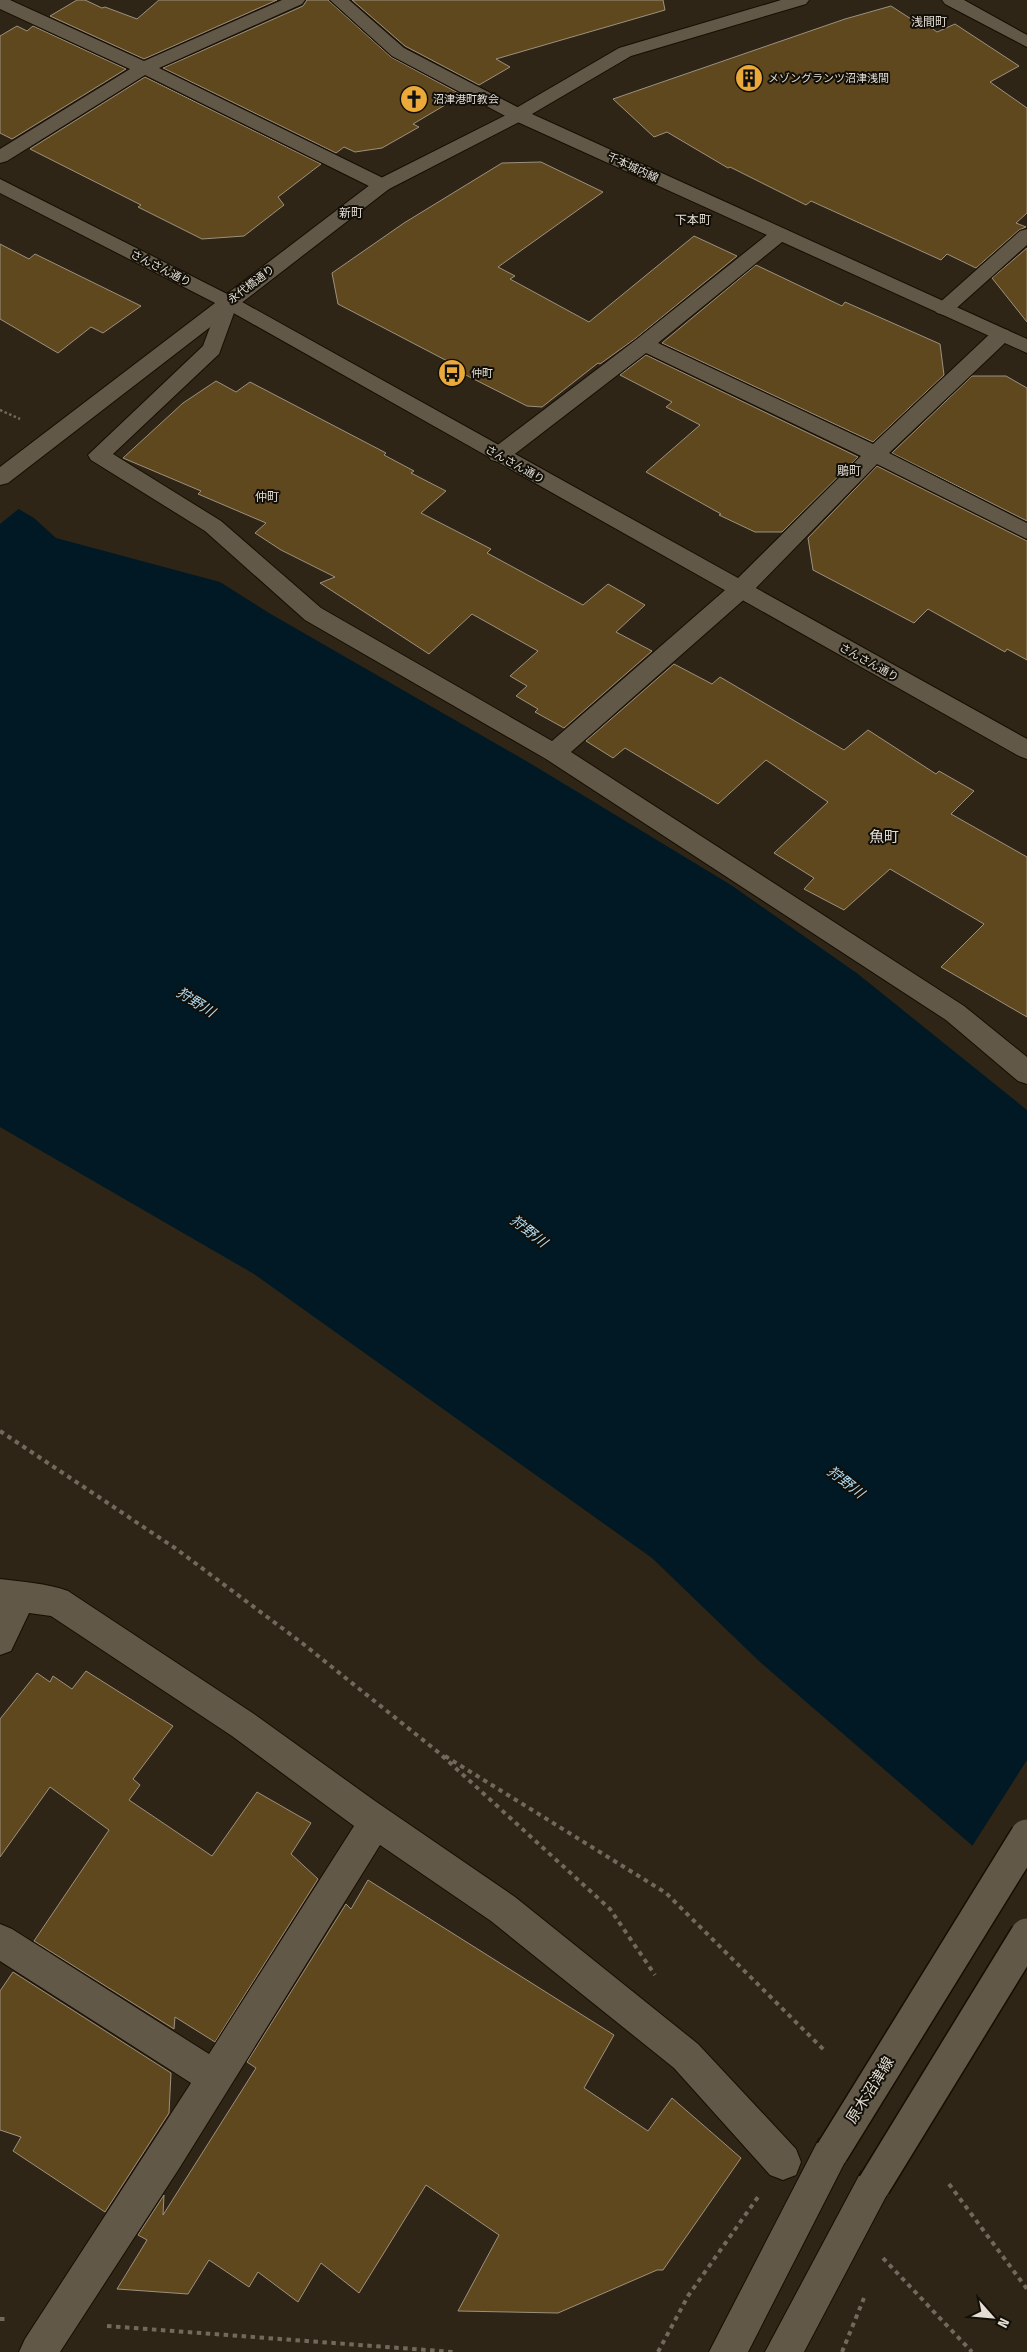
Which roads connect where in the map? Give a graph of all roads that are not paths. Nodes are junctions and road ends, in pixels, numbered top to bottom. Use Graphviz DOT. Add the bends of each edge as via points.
graph roads {
  1 [pos="296,0"];
  2 [pos="339,0"];
  3 [pos="800,0"];
  4 [pos="951,0"];
  5 [pos="0,2"];
  6 [pos="1027,42"];
  7 [pos="144,68"];
  8 [pos="518,114"];
  9 [pos="0,158"];
  10 [pos="0,185"];
  11 [pos="382,185"];
  12 [pos="780,234"];
  13 [pos="1027,235"];
  14 [pos="228,302"];
  15 [pos="944,309"];
  16 [pos="1001,335"];
  17 [pos="644,344"];
  18 [pos="1027,347"];
  19 [pos="876,454"];
  20 [pos="499,455"];
  21 [pos="0,478"];
  22 [pos="1027,532"];
  23 [pos="740,590"];
  24 [pos="1027,750"];
  25 [pos="554,753"];
  26 [pos="1027,1073"];
  27 [pos="10,1595"];
  28 [pos="0,1640"];
  29 [pos="376,1821"];
  30 [pos="1027,1836"];
  31 [pos="1027,1935"];
  32 [pos="0,1941"];
  33 [pos="215,2078"];
  34 [pos="783,2162"];
  35 [pos="38,2352"];
  36 [pos="728,2352"];
  37 [pos="784,2352"];
  1 -- 7 [label="street"];
  2 -- 8 [label="street, 千本城内線" via="398,52"];
  3 -- 8 [label="street" via="625,52"];
  4 -- 6 [label="street"];
  5 -- 7 [label="street"];
  7 -- 9 [label="street"];
  7 -- 11 [label="street"];
  8 -- 11 [label="street, 永代橋通り"];
  8 -- 12 [label="street, 千本城内線"];
  10 -- 14 [label="street, さんさん通り"];
  11 -- 14 [label="street, 永代橋通り"];
  12 -- 15 [label="street, 千本城内線"];
  12 -- 17 [label="street"];
  13 -- 15 [label="street"];
  14 -- 20 [label="street, さんさん通り"];
  14 -- 21 [label="street, 永代橋通り"];
  14 -- 25 [label="street" via="212,349 100,455 213,526 313,614"];
  15 -- 16 [label="street, 千本城内線"];
  16 -- 18 [label="street, 千本城内線"];
  16 -- 19 [label="street"];
  17 -- 19 [label="street"];
  17 -- 20 [label="street"];
  19 -- 22 [label="street"];
  19 -- 23 [label="street"];
  20 -- 23 [label="street, さんさん通り"];
  23 -- 24 [label="street, さんさん通り"];
  23 -- 25 [label="street"];
  25 -- 26 [label="street" via="955,1013"];
  27 -- 28 [label="street"];
  27 -- 29 [label="street" via="57,1602 243,1725"];
  29 -- 33 [label="street"];
  29 -- 34 [label="street" via="502,1909 686,2056"];
  30 -- 36 [label="street, 原木沼津線, bridge" via="832,2152"];
  31 -- 37 [label="street, bridge" via="874,2185"];
  32 -- 33 [label="street"];
  33 -- 35 [label="street"];
}
